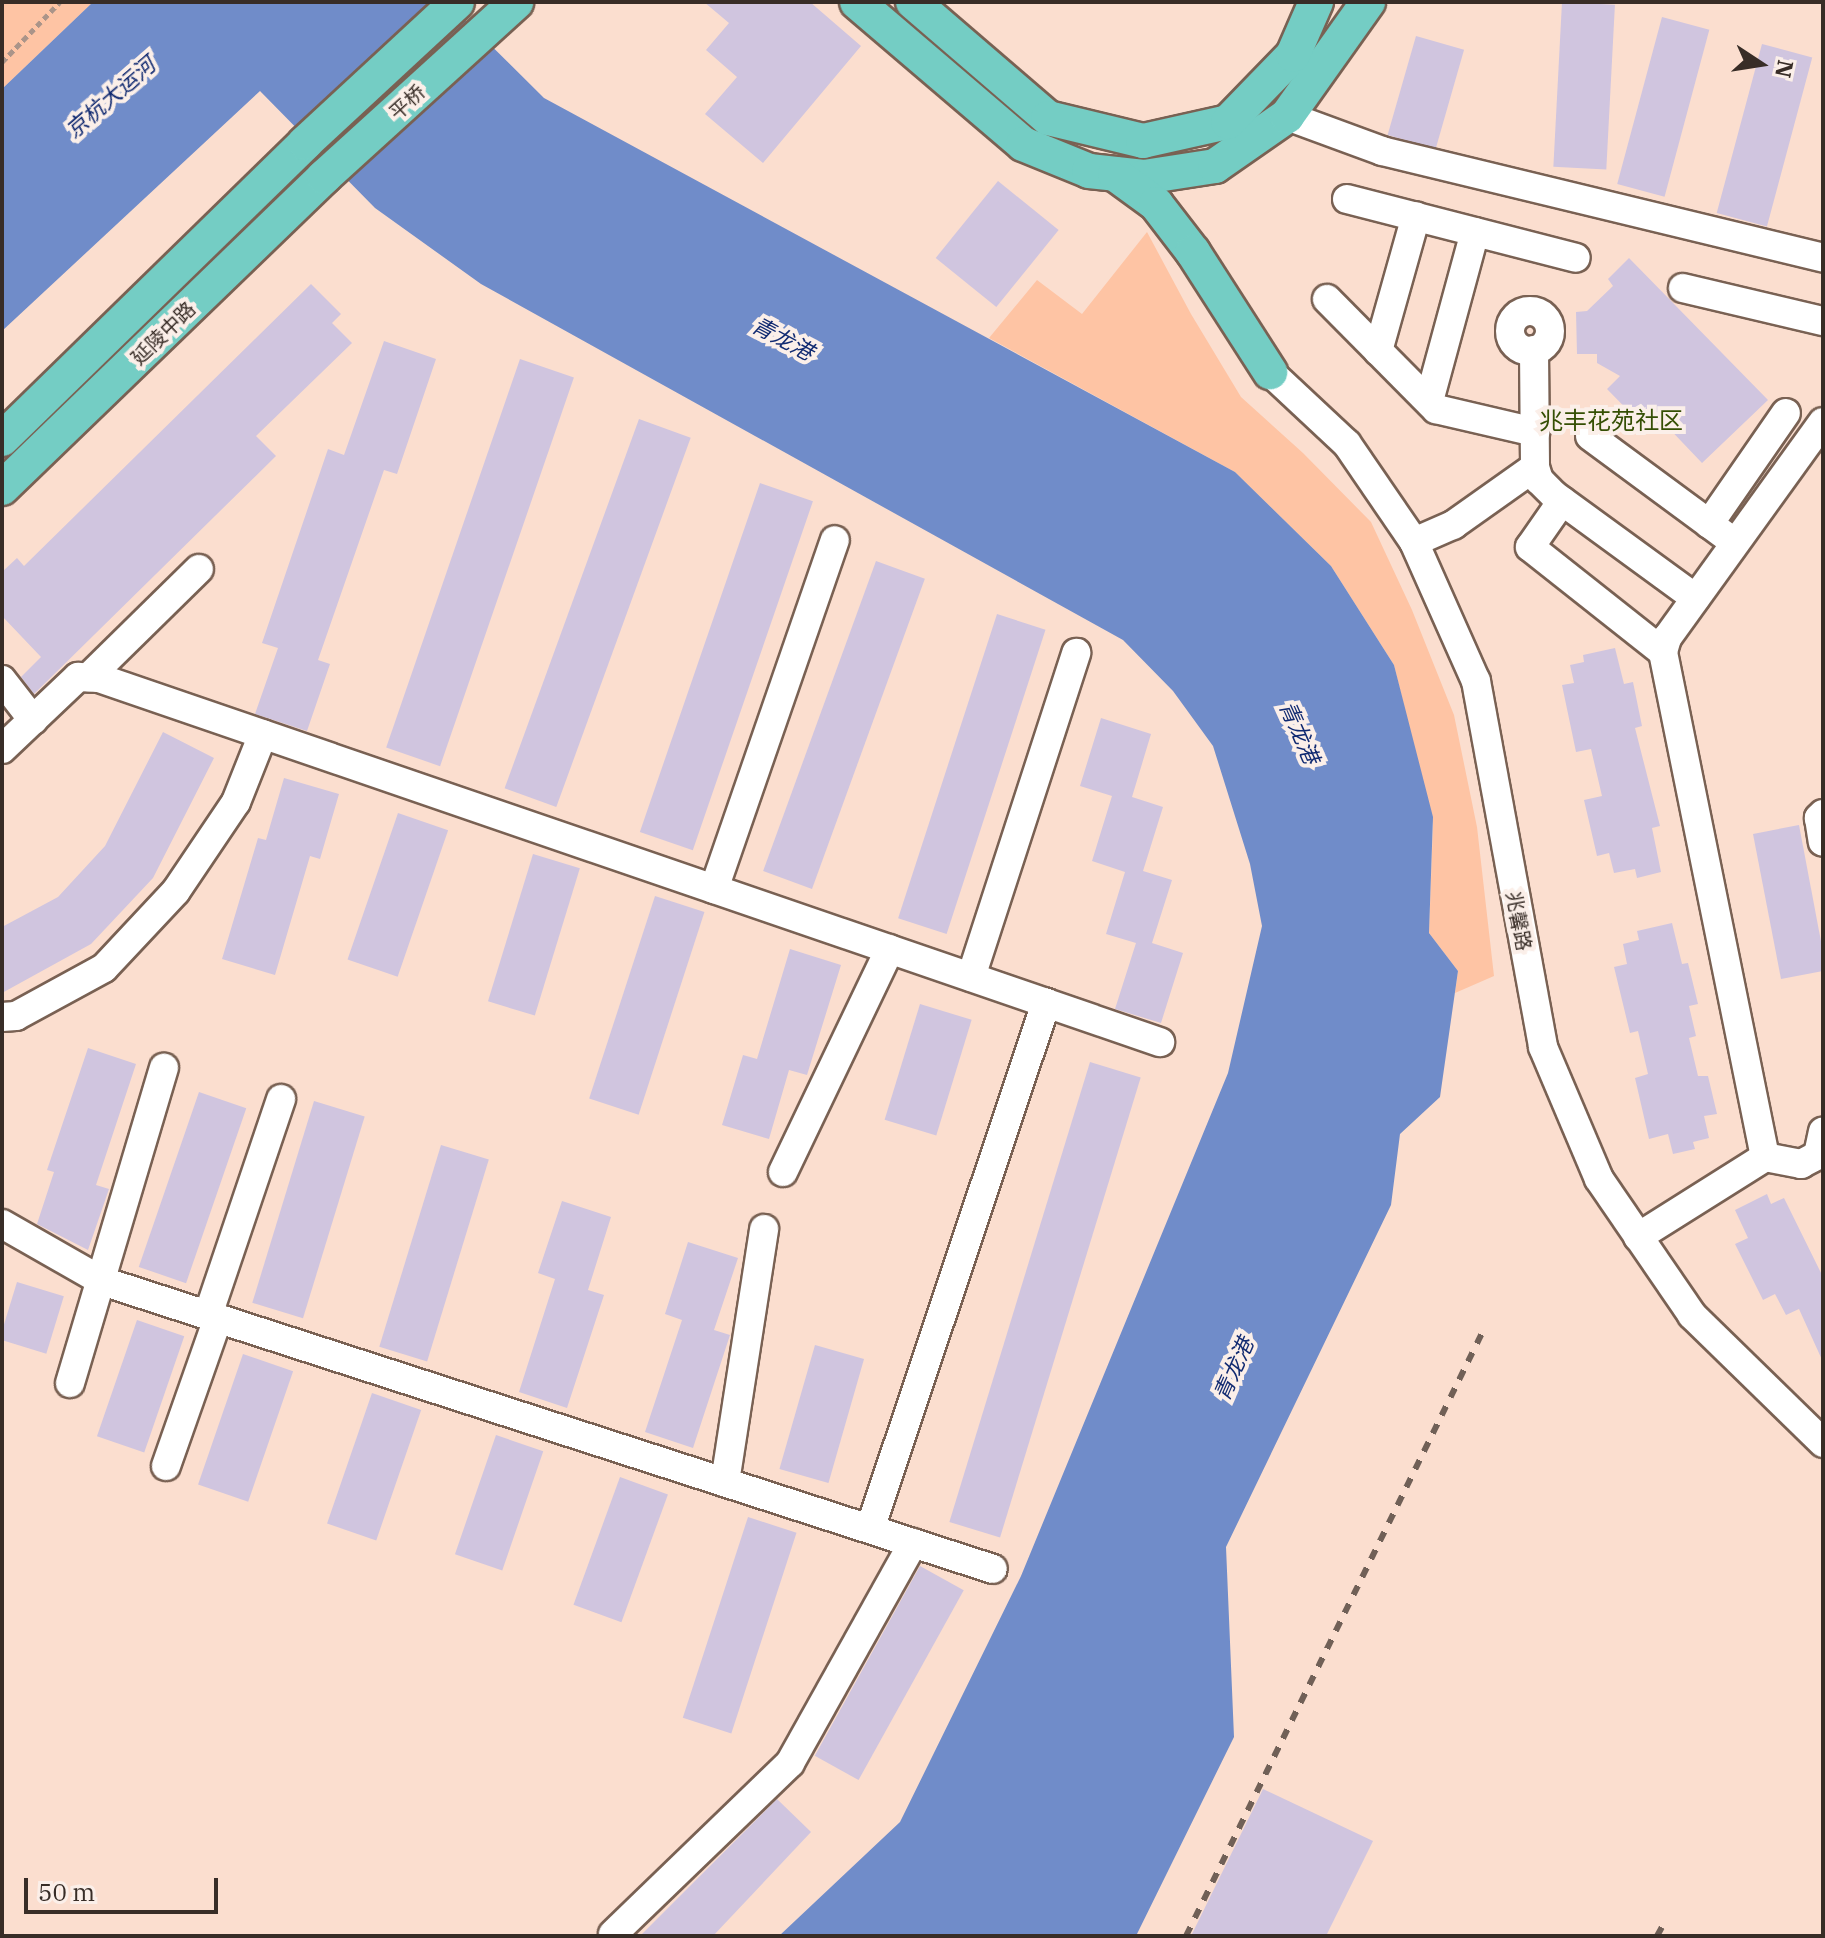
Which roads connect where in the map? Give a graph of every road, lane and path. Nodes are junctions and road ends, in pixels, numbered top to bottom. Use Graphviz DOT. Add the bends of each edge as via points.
graph roads {
  1 [pos="60,2"];
  2 [pos="457,2"];
  3 [pos="516,2"];
  4 [pos="857,2"];
  5 [pos="913,2"];
  6 [pos="1316,2"];
  7 [pos="1368,2"];
  8 [pos="2,62"];
  9 [pos="1287,116"];
  10 [pos="305,143"];
  11 [pos="1114,173"];
  12 [pos="324,177"];
  13 [pos="1347,199"];
  14 [pos="1416,216"];
  15 [pos="1475,232"];
  16 [pos="1576,258"];
  17 [pos="1823,258"];
  18 [pos="1683,288"];
  19 [pos="1327,299"];
  20 [pos="1823,321"];
  21 [pos="1534,350"];
  22 [pos="1378,351"];
  23 [pos="1270,372"];
  24 [pos="1429,401"];
  25 [pos="2,410"];
  26 [pos="1786,413"];
  27 [pos="1823,422"];
  28 [pos="1535,432"];
  29 [pos="1590,436"];
  30 [pos="2,439"];
  31 [pos="1535,467"];
  32 [pos="2,488"];
  33 [pos="1562,501"];
  34 [pos="1709,524"];
  35 [pos="835,540"];
  36 [pos="1414,542"];
  37 [pos="1735,543"];
  38 [pos="199,569"];
  39 [pos="1695,598"];
  40 [pos="1663,652"];
  41 [pos="1076,653"];
  42 [pos="89,677"];
  43 [pos="2,680"];
  44 [pos="33,720"];
  45 [pos="263,734"];
  46 [pos="2,749"];
  47 [pos="1823,814"];
  48 [pos="1823,842"];
  49 [pos="714,889"];
  50 [pos="890,949"];
  51 [pos="971,977"];
  52 [pos="1046,1003"];
  53 [pos="2,1017"];
  54 [pos="1160,1042"];
  55 [pos="164,1068"];
  56 [pos="281,1099"];
  57 [pos="1823,1132"];
  58 [pos="1765,1157"];
  59 [pos="783,1172"];
  60 [pos="764,1229"];
  61 [pos="4,1235"];
  62 [pos="1638,1237"];
  63 [pos="102,1281"];
  64 [pos="213,1317"];
  65 [pos="70,1383"];
  66 [pos="1823,1443"];
  67 [pos="166,1466"];
  68 [pos="725,1482"];
  69 [pos="870,1529"];
  70 [pos="913,1543"];
  71 [pos="993,1569"];
  72 [pos="613,1934"];
  1 -- 8 [label="path"];
  2 -- 10 [label="main road, 平桥"];
  3 -- 12 [label="main road, 平桥"];
  4 -- 11 [label="main road" via="1023,144 1089,171"];
  5 -- 6 [label="main road" via="1048,118 1143,141 1228,122 1293,55"];
  7 -- 9 [label="main road"];
  9 -- 11 [label="main road" via="1215,166 1144,177"];
  9 -- 17 [label="street" via="1382,151"];
  10 -- 25 [label="main road" via="213,202"];
  10 -- 30 [label="main road, 延陵中路"];
  11 -- 23 [label="main road" via="1156,204"];
  12 -- 32 [label="main road, 延陵中路"];
  13 -- 14 [label="street"];
  14 -- 15 [label="street"];
  14 -- 22 [label="street"];
  15 -- 16 [label="street"];
  15 -- 24 [label="street"];
  18 -- 20 [label="street"];
  19 -- 22 [label="street"];
  21 -- 28 [label="street"];
  22 -- 24 [label="street"];
  23 -- 36 [label="street, 兆馨路" via="1347,444"];
  24 -- 28 [label="street" via="1436,409"];
  26 -- 34 [label="street"];
  27 -- 37 [label="street"];
  28 -- 31 [label="street"];
  29 -- 34 [label="street"];
  31 -- 33 [label="street" via="1539,480"];
  31 -- 36 [label="street" via="1453,525"];
  33 -- 39 [label="street"];
  33 -- 40 [label="street" via="1530,547"];
  34 -- 37 [label="street"];
  35 -- 49 [label="street"];
  36 -- 62 [label="street, 兆馨路" via="1476,681 1543,1047 1599,1179"];
  37 -- 39 [label="street"];
  38 -- 42 [label="street"];
  39 -- 40 [label="street"];
  40 -- 58 [label="street"];
  41 -- 51 [label="street"];
  42 -- 44 [label="street" via="78,677"];
  42 -- 45 [label="street"];
  43 -- 44 [label="street"];
  44 -- 46 [label="street"];
  45 -- 49 [label="street"];
  45 -- 53 [label="street" via="236,802 166,902 104,968 16,1016"];
  47 -- 48 [label="street"];
  49 -- 50 [label="street"];
  50 -- 51 [label="street"];
  50 -- 59 [label="street"];
  51 -- 52 [label="street"];
  52 -- 54 [label="street"];
  52 -- 69 [label="street"];
  55 -- 63 [label="street"];
  56 -- 64 [label="street"];
  57 -- 58 [label="street" via="1818,1155 1801,1164"];
  58 -- 62 [label="street"];
  60 -- 68 [label="street"];
  61 -- 63 [label="street"];
  62 -- 66 [label="street, 兆馨路" via="1692,1315"];
  63 -- 64 [label="street"];
  63 -- 65 [label="street"];
  64 -- 67 [label="street"];
  64 -- 68 [label="street"];
  68 -- 69 [label="street"];
  69 -- 70 [label="street"];
  70 -- 71 [label="street"];
  70 -- 72 [label="street" via="790,1763"];
}
